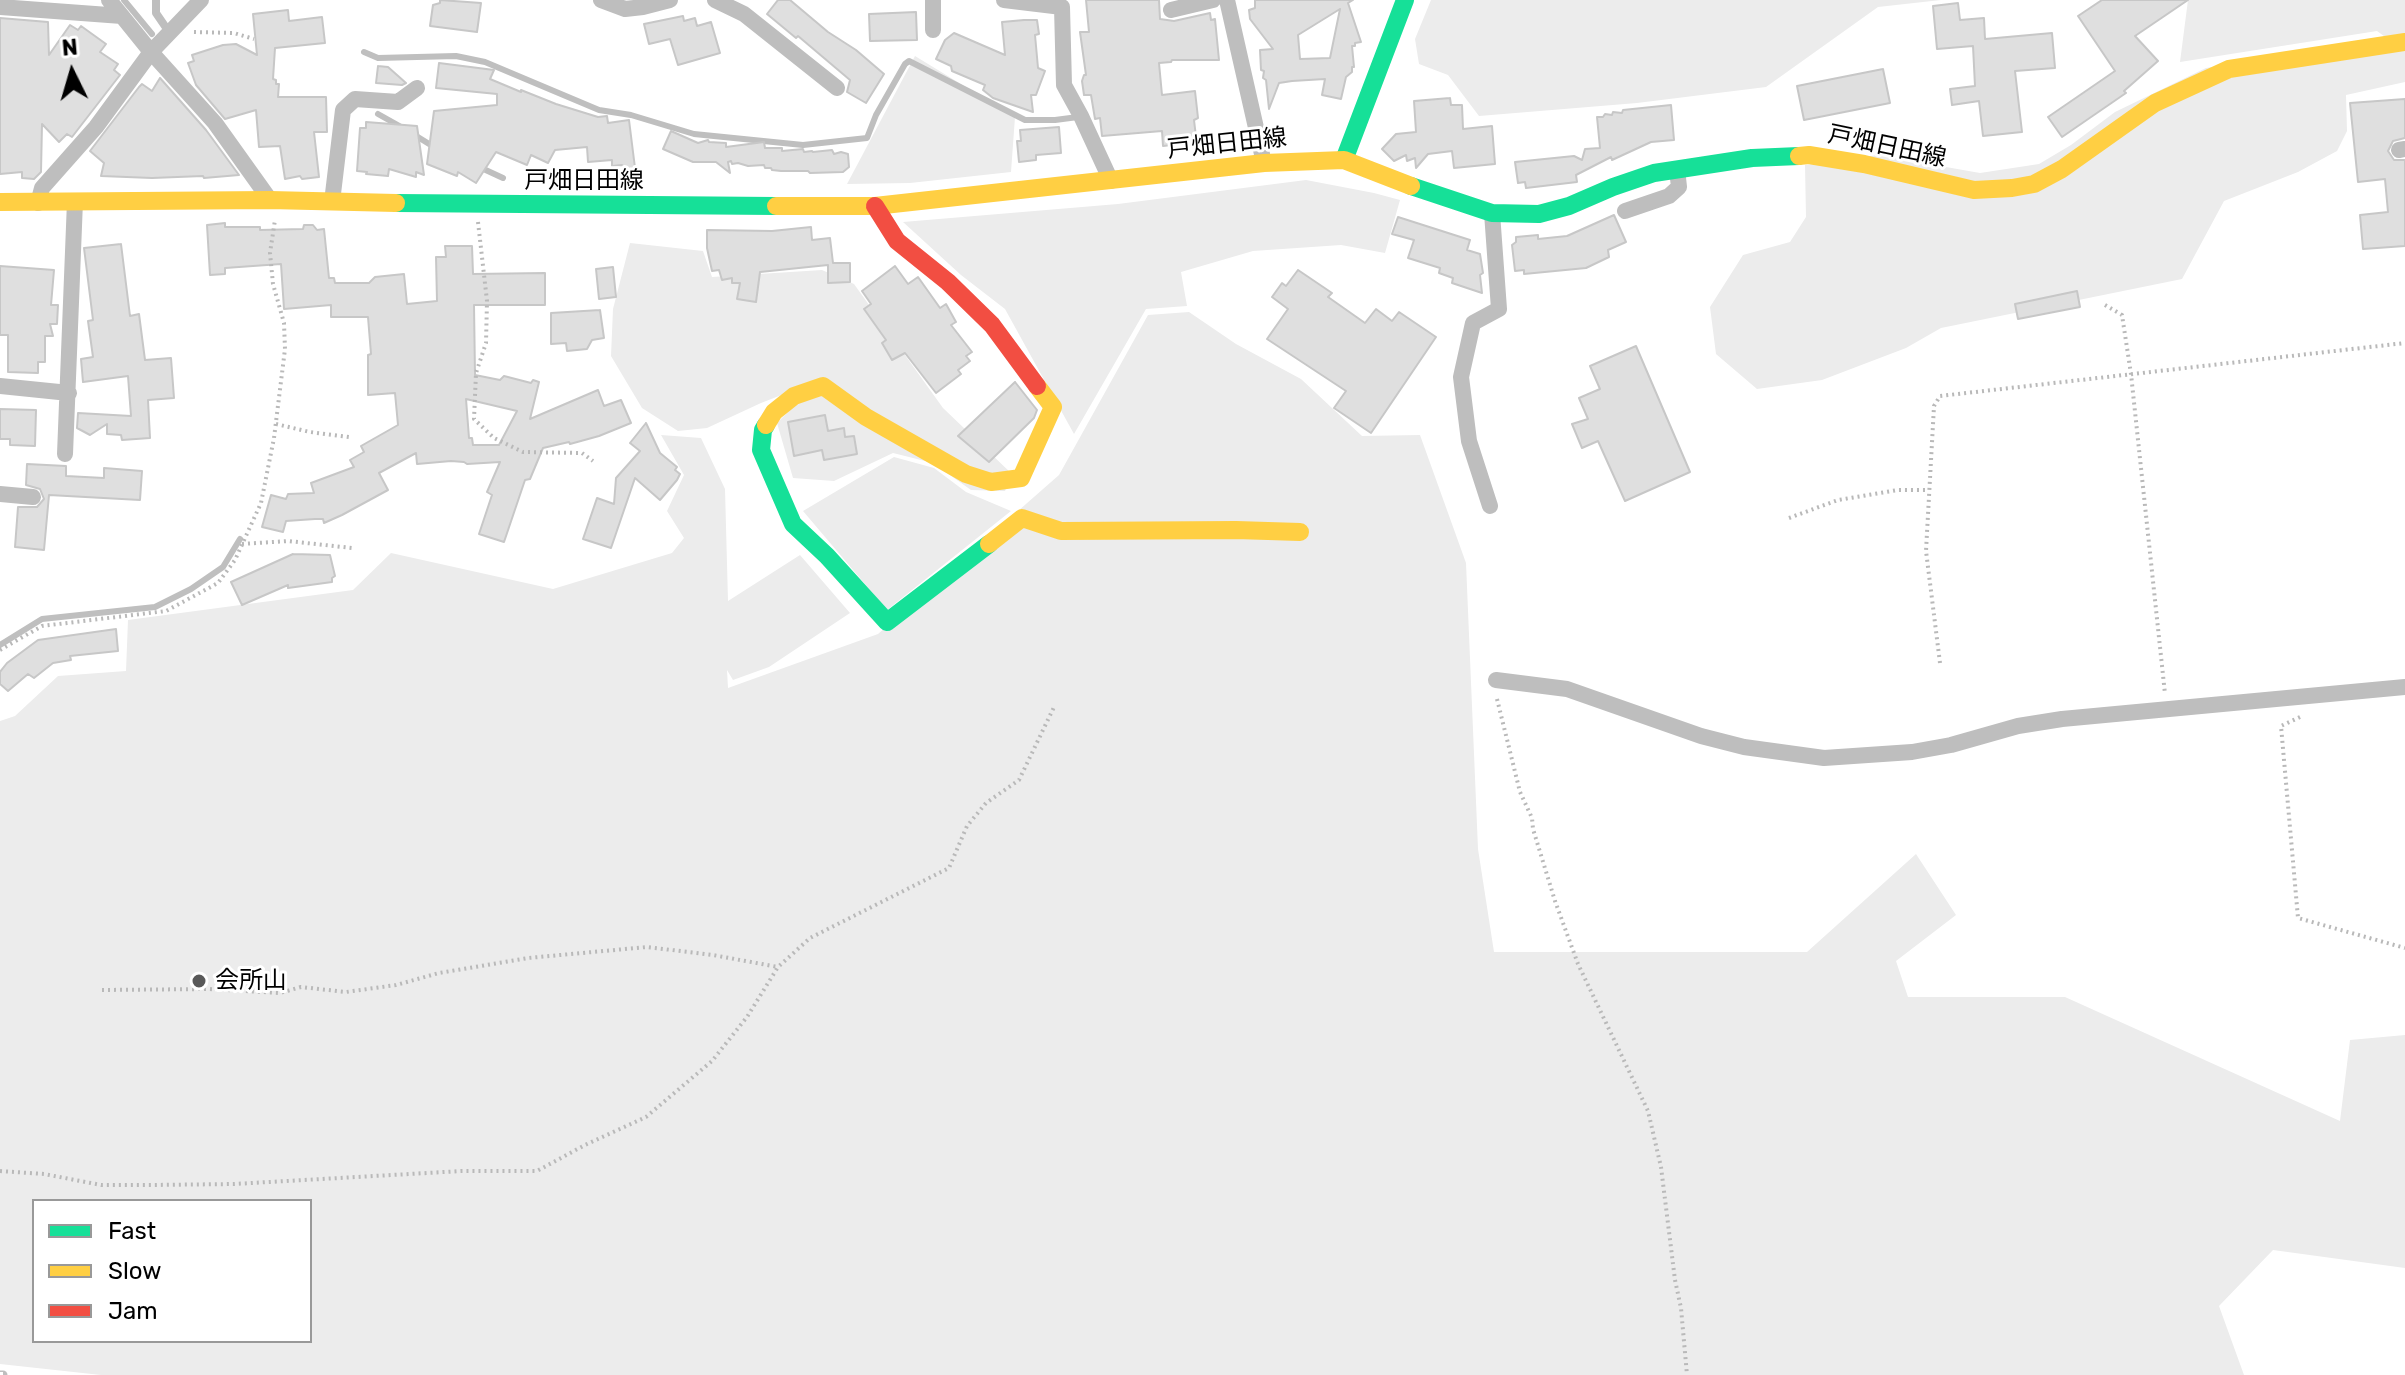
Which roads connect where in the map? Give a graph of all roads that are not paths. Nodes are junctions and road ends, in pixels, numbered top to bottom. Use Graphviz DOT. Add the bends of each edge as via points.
graph roads {
  1 [pos="109,0"];
  2 [pos="156,0"];
  3 [pos="201,0"];
  4 [pos="601,0"];
  5 [pos="670,0"];
  6 [pos="715,0"];
  7 [pos="933,0"];
  8 [pos="1004,0"];
  9 [pos="1405,0"];
  10 [pos="1226,1"];
  11 [pos="1063,3"];
  12 [pos="19,4"];
  13 [pos="0,7"];
  14 [pos="1171,10"];
  15 [pos="122,16"];
  16 [pos="933,30"];
  17 [pos="168,34"];
  18 [pos="2405,42"];
  19 [pos="151,52"];
  20 [pos="417,88"];
  21 [pos="837,88"];
  22 [pos="1344,160"];
  23 [pos="1264,163"];
  24 [pos="1677,169"];
  25 [pos="1111,181"];
  26 [pos="75,201"];
  27 [pos="0,202"];
  28 [pos="332,202"];
  29 [pos="38,203"];
  30 [pos="875,206"];
  31 [pos="273,209"];
  32 [pos="1625,211"];
  33 [pos="1492,213"];
  34 [pos="0,386"];
  35 [pos="69,393"];
  36 [pos="65,454"];
  37 [pos="0,494"];
  38 [pos="33,497"];
  39 [pos="1490,506"];
  40 [pos="1300,532"];
  41 [pos="1496,680"];
  42 [pos="2405,687"];
  1 -- 15 [label="street"];
  2 -- 17 [label="lane" via="156,13"];
  3 -- 17 [label="street"];
  4 -- 5 [label="street" via="625,9"];
  6 -- 21 [label="street" via="744,14"];
  7 -- 16 [label="street"];
  8 -- 11 [label="street"];
  9 -- 22 [label="main road"];
  10 -- 14 [label="street"];
  10 -- 23 [label="street"];
  11 -- 25 [label="street" via="1064,85"];
  12 -- 13 [label="street"];
  12 -- 15 [label="street"];
  15 -- 19 [label="street"];
  17 -- 19 [label="street"];
  18 -- 24 [label="main road, 戸畑日田線" via="2229,69 2155,103 2062,169 2034,184 2012,188 1974,190 1809,155"];
  19 -- 29 [label="street" via="42,188"];
  19 -- 31 [label="street" via="215,123"];
  20 -- 28 [label="street" via="398,102 355,99 343,110"];
  22 -- 23 [label="main road, 戸畑日田線"];
  22 -- 33 [label="main road, 戸畑日田線"];
  23 -- 25 [label="main road, 戸畑日田線"];
  24 -- 32 [label="street" via="1679,187 1669,196"];
  24 -- 33 [label="main road, 戸畑日田線" via="1539,214"];
  25 -- 30 [label="main road, 戸畑日田線"];
  26 -- 29 [label="main road, 戸畑日田線"];
  26 -- 31 [label="main road, 戸畑日田線"];
  26 -- 35 [label="street"];
  27 -- 29 [label="main road, 戸畑日田線"];
  28 -- 30 [label="main road, 戸畑日田線"];
  28 -- 31 [label="main road, 戸畑日田線"];
  30 -- 40 [label="main road" via="897,241 992,325 1053,407 1021,478 991,482 924,451 823,386 794,396 774,412 763,430 761,450 793,524 887,622 1022,518 1061,531"];
  33 -- 39 [label="street" via="1499,309 1473,323 1461,377 1469,441"];
  34 -- 35 [label="street"];
  35 -- 36 [label="street"];
  37 -- 38 [label="street"];
  41 -- 42 [label="street" via="1567,689 1744,747 1824,758 1912,752 2062,719"];
}
